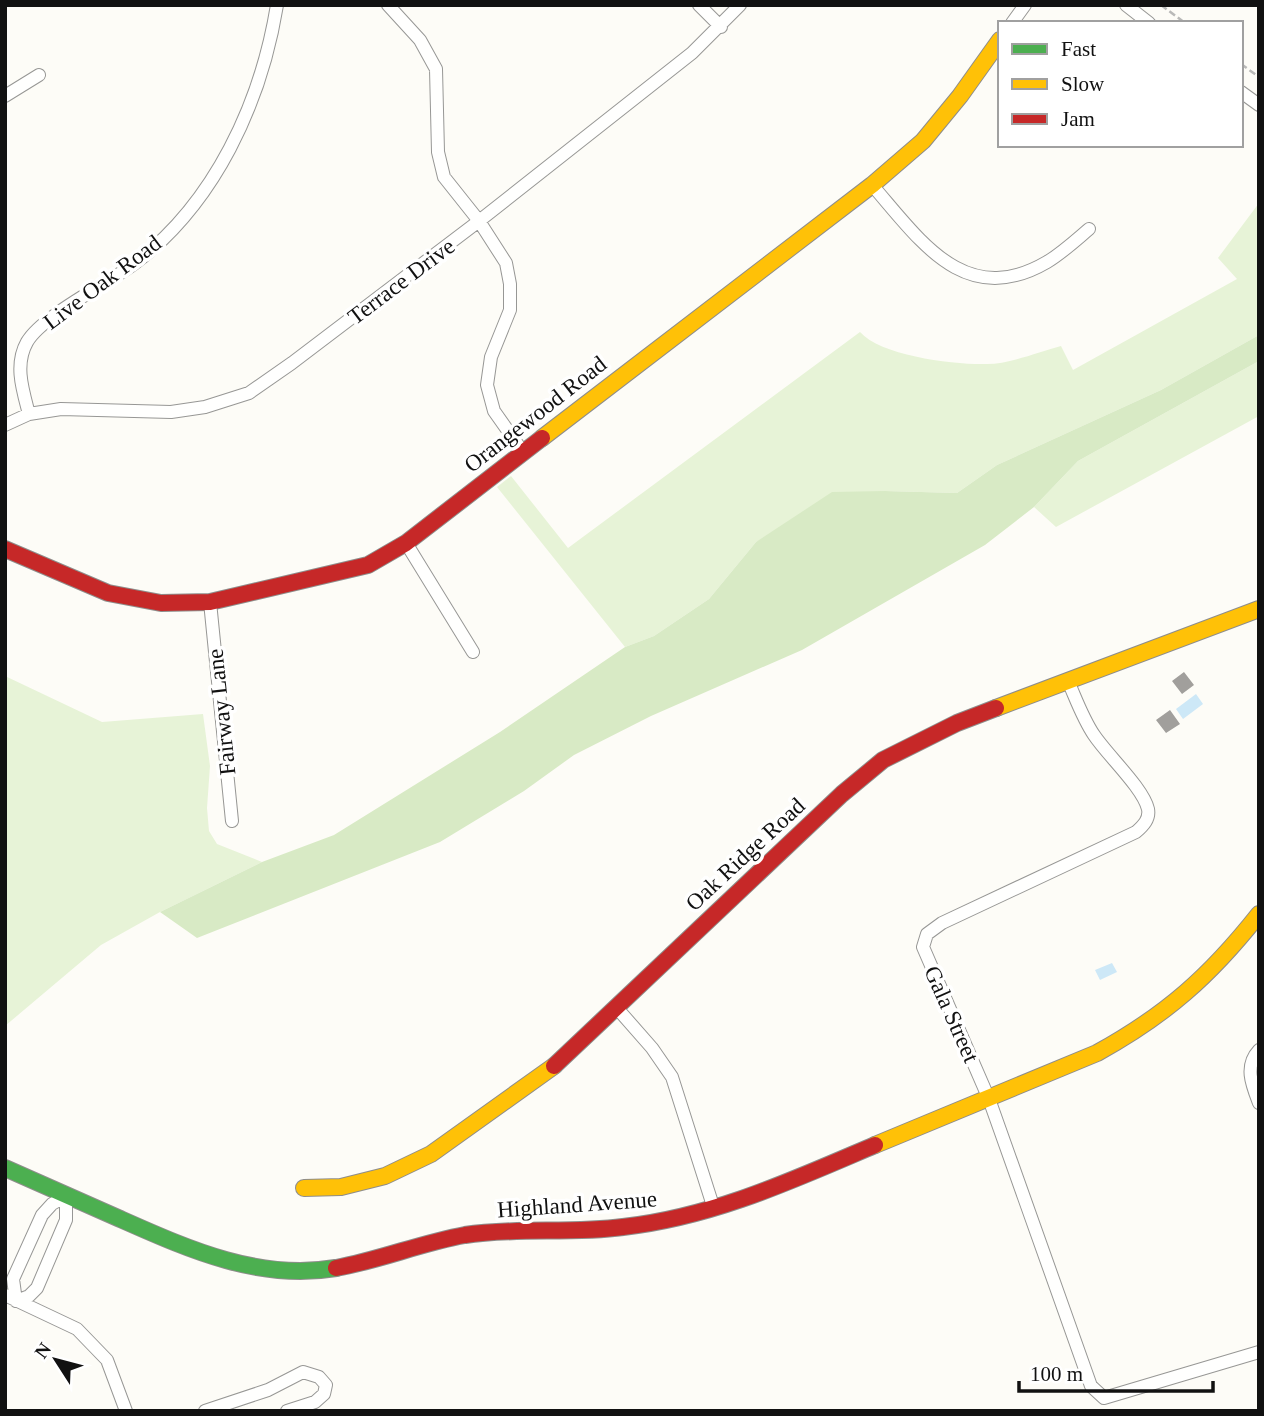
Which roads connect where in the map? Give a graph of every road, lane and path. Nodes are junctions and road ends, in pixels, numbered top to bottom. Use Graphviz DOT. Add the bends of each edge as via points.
graph roads {
  1 [pos="277,5"];
  2 [pos="388,5"];
  3 [pos="699,5"];
  4 [pos="740,5"];
  5 [pos="1025,5"];
  6 [pos="1126,5"];
  7 [pos="1161,5"];
  8 [pos="1013,21"];
  9 [pos="1146,21"];
  10 [pos="1182,21"];
  11 [pos="720,27"];
  12 [pos="998,43"];
  13 [pos="1243,65"];
  14 [pos="39,75"];
  15 [pos="1259,77"];
  16 [pos="1243,93"];
  17 [pos="5,96"];
  18 [pos="1259,105"];
  19 [pos="872,185"];
  20 [pos="479,221"];
  21 [pos="1089,229"];
  22 [pos="29,414"];
  23 [pos="5,425"];
  24 [pos="523,452"];
  25 [pos="406,543"];
  26 [pos="5,549"];
  27 [pos="210,602"];
  28 [pos="1259,609"];
  29 [pos="472,652"];
  30 [pos="1068,681"];
  31 [pos="232,821"];
  32 [pos="1259,914"];
  33 [pos="616,1007"];
  34 [pos="1256,1054"];
  35 [pos="989,1099"];
  36 [pos="1259,1103"];
  37 [pos="5,1168"];
  38 [pos="304,1188"];
  39 [pos="66,1196"];
  40 [pos="713,1209"];
  41 [pos="11,1298"];
  42 [pos="1259,1352"];
  43 [pos="126,1411"];
  44 [pos="205,1411"];
  45 [pos="287,1411"];
  1 -- 22 [label="street, Live Oak Road" via="270,46 247,114 219,167 180,222 135,263 42,325 28,341 21,359 21,383"];
  2 -- 20 [label="street" via="420,40 436,69 438,152 444,177"];
  3 -- 11 [label="street"];
  4 -- 11 [label="street, Terrace Drive"];
  5 -- 8 [label="street"];
  6 -- 9 [label="street"];
  7 -- 10 [label="path"];
  11 -- 20 [label="street, Terrace Drive"];
  12 -- 19 [label="street, Orangewood Road" via="923,141"];
  13 -- 15 [label="path"];
  14 -- 17 [label="street"];
  16 -- 18 [label="street"];
  19 -- 21 [label="street" via="943,261 970,275 1009,278 1047,262"];
  19 -- 24 [label="street, Orangewood Road"];
  20 -- 22 [label="street, Terrace Drive" via="248,393 171,412 61,409"];
  20 -- 24 [label="street" via="506,263 510,284 510,310 491,357 487,385 494,411"];
  22 -- 23 [label="street, Terrace Drive"];
  24 -- 25 [label="street, Orangewood Road"];
  25 -- 27 [label="street, Orangewood Road" via="368,565"];
  25 -- 29 [label="street"];
  26 -- 27 [label="street, Orangewood Road" via="108,593 160,603"];
  27 -- 31 [label="street, Fairway Lane"];
  28 -- 30 [label="street, Oak Ridge Road"];
  30 -- 33 [label="street, Oak Ridge Road" via="957,723 883,761 842,794"];
  30 -- 35 [label="street, Gala Street" via="1092,732 1144,797 1149,813 1136,832 927,934 923,947 930,968"];
  32 -- 35 [label="street, Highland Avenue" via="1211,972 1157,1017 1097,1052"];
  33 -- 38 [label="street, Oak Ridge Road" via="546,1073 431,1154 374,1179 341,1187"];
  33 -- 40 [label="street" via="671,1077"];
  34 -- 36 [label="street" via="1250,1078"];
  35 -- 40 [label="street, Highland Avenue"];
  35 -- 42 [label="street, Gala Street" via="1091,1386 1104,1398"];
  37 -- 39 [label="street, Highland Avenue"];
  39 -- 40 [label="street, Highland Avenue" via="204,1255 278,1270 345,1266 451,1237 623,1228"];
  39 -- 41 [label="street" via="52,1204 37,1226 13,1279"];
  39 -- 41 [label="street" via="66,1220 37,1288 29,1296"];
  41 -- 43 [label="street" via="77,1329 107,1360"];
  44 -- 45 [label="street" via="268,1390 303,1372 319,1377 326,1385 315,1402"];
}
